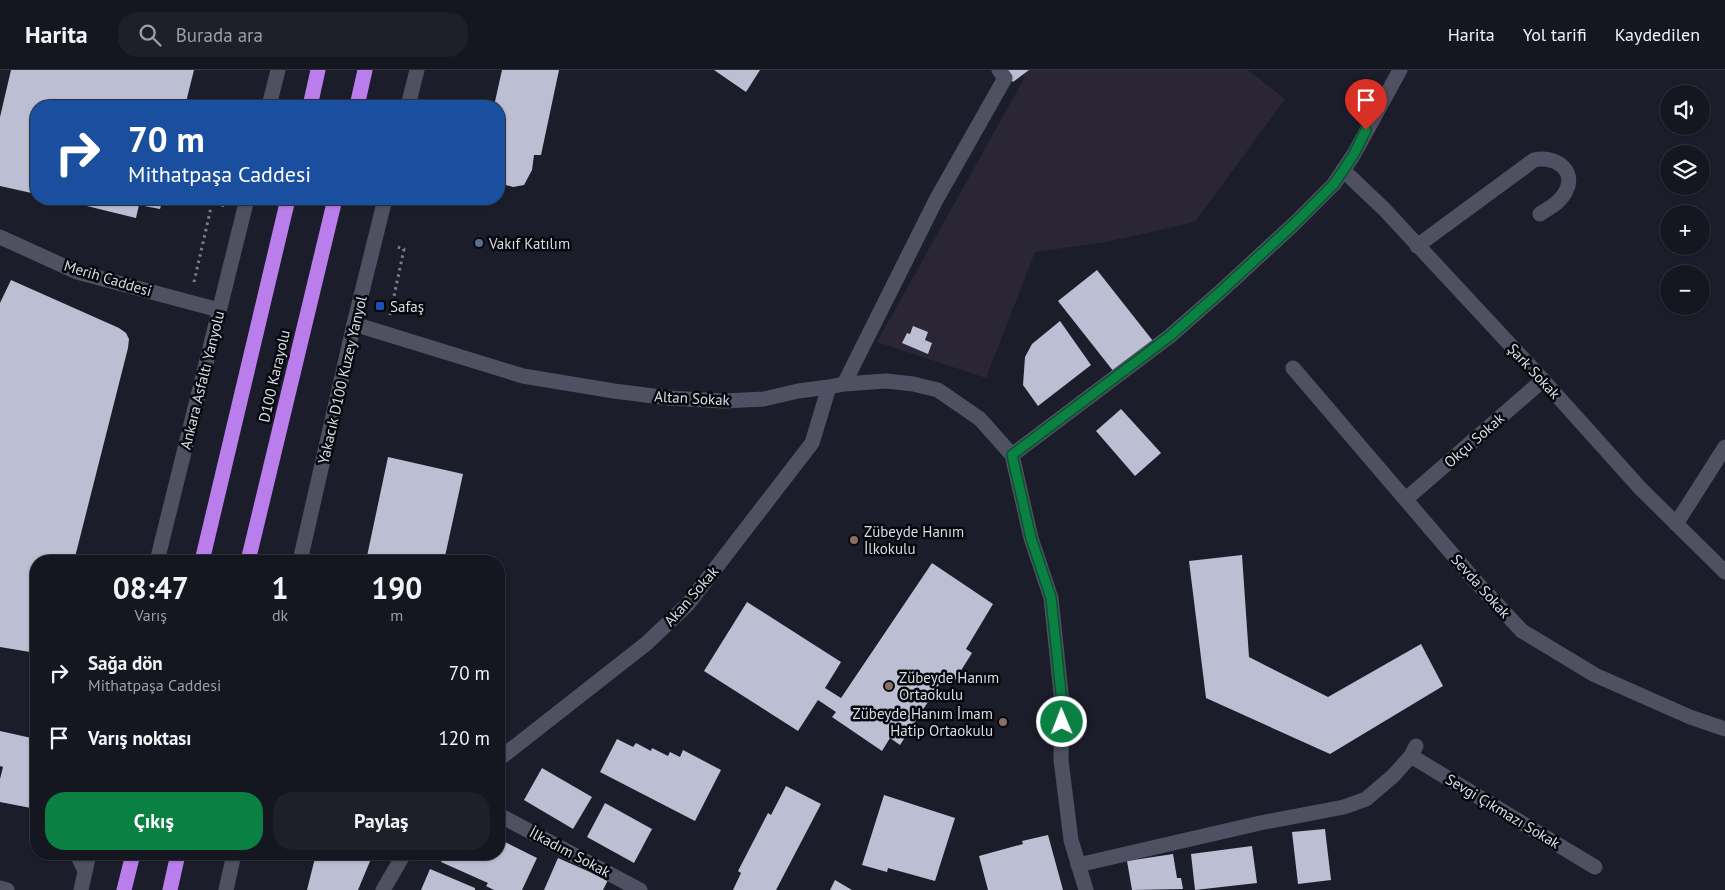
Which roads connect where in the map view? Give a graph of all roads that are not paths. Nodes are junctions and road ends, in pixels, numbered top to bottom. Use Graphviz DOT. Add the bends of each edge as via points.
graph roads {
  1 [pos="278,70"];
  2 [pos="318,70"];
  3 [pos="365,70"];
  4 [pos="417,70"];
  5 [pos="999,70"];
  6 [pos="1400,70"];
  7 [pos="270,100"];
  8 [pos="311,100"];
  9 [pos="358,100"];
  10 [pos="410,100"];
  11 [pos="1343,170"];
  12 [pos="245,205"];
  13 [pos="287,205"];
  14 [pos="334,205"];
  15 [pos="384,205"];
  16 [pos="1540,214"];
  17 [pos="0,237"];
  18 [pos="1417,246"];
  19 [pos="219,310"];
  20 [pos="354,324"];
  21 [pos="1293,368"];
  22 [pos="1543,380"];
  23 [pos="844,384"];
  24 [pos="829,388"];
  25 [pos="1725,448"];
  26 [pos="1012,455"];
  27 [pos="1406,499"];
  28 [pos="1676,524"];
  29 [pos="158,555"];
  30 [pos="203,555"];
  31 [pos="249,555"];
  32 [pos="301,555"];
  33 [pos="1725,572"];
  34 [pos="1725,729"];
  35 [pos="505,754"];
  36 [pos="505,818"];
  37 [pos="80,860"];
  38 [pos="88,860"];
  39 [pos="132,860"];
  40 [pos="177,860"];
  41 [pos="233,860"];
  42 [pos="400,860"];
  43 [pos="1078,865"];
  44 [pos="1595,867"];
  45 [pos="85,870"];
  46 [pos="0,888"];
  47 [pos="7,890"];
  48 [pos="81,890"];
  49 [pos="124,890"];
  50 [pos="170,890"];
  51 [pos="226,890"];
  52 [pos="383,890"];
  53 [pos="640,890"];
  54 [pos="1086,890"];
  1 -- 7 [label="street"];
  2 -- 8 [label="highway"];
  3 -- 9 [label="highway"];
  4 -- 10 [label="street"];
  5 -- 23 [label="street" via="1005,78 936,200"];
  6 -- 11 [label="street"];
  11 -- 18 [label="street, Şark Sokak"];
  11 -- 26 [label="street" via="1334,184 1295,223 1170,336"];
  12 -- 19 [label="street, Ankara Asfaltı Yanyolu"];
  13 -- 30 [label="highway, D100 Karayolu"];
  14 -- 31 [label="highway, D100 Karayolu"];
  15 -- 20 [label="street, Yakacık D100 Kuzey Yanyol"];
  16 -- 18 [label="street" via="1562,198 1568,186 1564,168 1558,162 1542,158 1534,160"];
  17 -- 19 [label="street, Merih Caddesi" via="77,272"];
  18 -- 22 [label="street, Şark Sokak"];
  19 -- 29 [label="street, Ankara Asfaltı Yanyolu"];
  20 -- 24 [label="street, Altan Sokak" via="523,376 668,398 764,399"];
  20 -- 32 [label="street, Yakacık D100 Kuzey Yanyol"];
  21 -- 27 [label="street, Sevda Sokak"];
  22 -- 27 [label="street, Okçu Sokak"];
  22 -- 28 [label="street, Şark Sokak"];
  23 -- 24 [label="street, Altan Sokak"];
  23 -- 26 [label="street, Altan Sokak" via="886,381 938,390 980,419"];
  24 -- 35 [label="street, Akan Sokak" via="812,443 688,604 647,643"];
  25 -- 28 [label="street"];
  26 -- 43 [label="street" via="1031,538 1051,598 1062,703 1061,760 1071,840"];
  27 -- 34 [label="street, Sevda Sokak" via="1522,631 1595,675"];
  28 -- 33 [label="street, Şark Sokak"];
  36 -- 53 [label="street, İlkadım Sokak"];
  37 -- 45 [label="street"];
  38 -- 45 [label="street"];
  39 -- 49 [label="highway"];
  40 -- 50 [label="highway"];
  41 -- 51 [label="street"];
  42 -- 52 [label="street"];
  43 -- 44 [label="street, Sevgi Çıkmazı Sokak" via="1344,807 1366,798 1393,776 1414,751"];
  43 -- 54 [label="street"];
  45 -- 48 [label="street"];
  46 -- 47 [label="street"];
}
